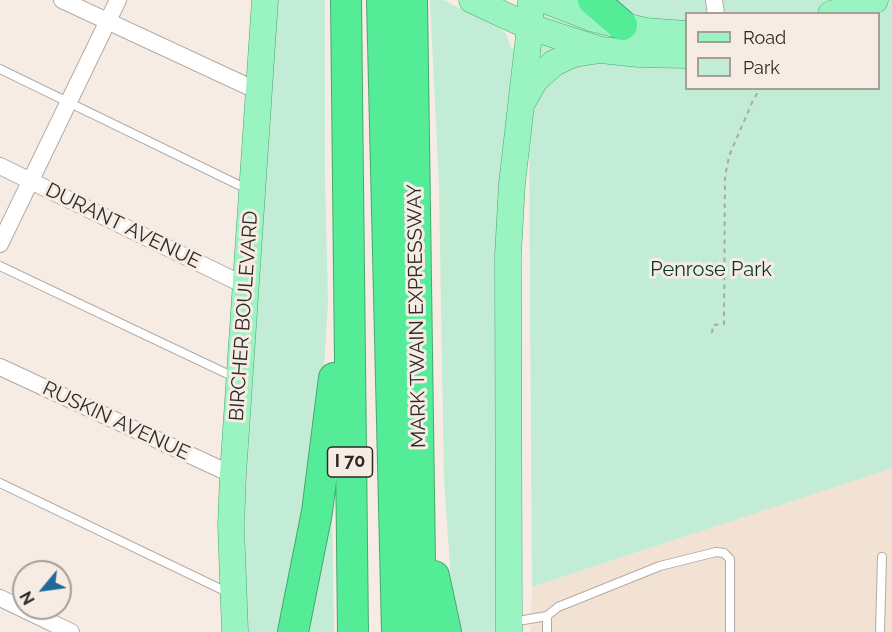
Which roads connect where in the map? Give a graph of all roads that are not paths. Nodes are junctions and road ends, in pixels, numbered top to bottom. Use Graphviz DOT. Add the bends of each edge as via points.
graph roads {
  1 [pos="62,0"];
  2 [pos="118,0"];
  3 [pos="265,0"];
  4 [pos="346,0"];
  5 [pos="412,0"];
  6 [pos="472,0"];
  7 [pos="531,0"];
  8 [pos="545,0"];
  9 [pos="593,0"];
  10 [pos="869,2"];
  11 [pos="837,12"];
  12 [pos="382,13"];
  13 [pos="107,22"];
  14 [pos="622,26"];
  15 [pos="530,27"];
  16 [pos="685,34"];
  17 [pos="601,50"];
  18 [pos="685,55"];
  19 [pos="0,69"];
  20 [pos="260,92"];
  21 [pos="69,103"];
  22 [pos="521,104"];
  23 [pos="0,166"];
  24 [pos="31,181"];
  25 [pos="253,191"];
  26 [pos="0,244"];
  27 [pos="0,266"];
  28 [pos="246,286"];
  29 [pos="348,292"];
  30 [pos="0,367"];
  31 [pos="240,380"];
  32 [pos="233,475"];
  33 [pos="0,483"];
  34 [pos="420,517"];
  35 [pos="882,557"];
  36 [pos="233,595"];
  37 [pos="0,598"];
  38 [pos="547,616"];
  39 [pos="509,627"];
  40 [pos="71,632"];
  41 [pos="235,632"];
  42 [pos="293,632"];
  43 [pos="353,632"];
  44 [pos="397,632"];
  45 [pos="421,632"];
  46 [pos="446,632"];
  47 [pos="547,632"];
  48 [pos="730,632"];
  49 [pos="880,632"];
  1 -- 13 [label="street"];
  2 -- 13 [label="street"];
  3 -- 20 [label="main road, BIRCHER BOULEVARD"];
  4 -- 29 [label="highway, I 70"];
  5 -- 34 [label="highway, MARK TWAIN EXPRESSWAY"];
  6 -- 15 [label="main road"];
  7 -- 15 [label="main road"];
  8 -- 14 [label="main road"];
  9 -- 14 [label="highway"];
  10 -- 11 [label="main road"];
  12 -- 44 [label="highway"];
  13 -- 20 [label="street"];
  13 -- 21 [label="street"];
  14 -- 16 [label="main road"];
  15 -- 17 [label="main road"];
  15 -- 22 [label="main road"];
  17 -- 18 [label="main road"];
  17 -- 22 [label="main road" via="574,54 554,63 535,80"];
  19 -- 21 [label="lane"];
  20 -- 25 [label="main road, BIRCHER BOULEVARD"];
  21 -- 24 [label="street"];
  21 -- 25 [label="lane"];
  22 -- 39 [label="main road" via="508,255"];
  23 -- 24 [label="street, DURANT AVENUE"];
  24 -- 26 [label="street"];
  24 -- 28 [label="street, DURANT AVENUE"];
  25 -- 28 [label="main road, BIRCHER BOULEVARD"];
  27 -- 31 [label="lane"];
  28 -- 31 [label="main road, BIRCHER BOULEVARD"];
  29 -- 42 [label="highway" via="317,513"];
  29 -- 43 [label="highway, I 70"];
  30 -- 32 [label="street, RUSKIN AVENUE"];
  31 -- 32 [label="main road, BIRCHER BOULEVARD"];
  32 -- 36 [label="main road, BIRCHER BOULEVARD"];
  33 -- 36 [label="lane"];
  34 -- 45 [label="highway, MARK TWAIN EXPRESSWAY"];
  34 -- 46 [label="highway"];
  35 -- 49 [label="lane"];
  36 -- 41 [label="main road, BIRCHER BOULEVARD"];
  37 -- 40 [label="street"];
  38 -- 39 [label="lane"];
  38 -- 47 [label="lane"];
  38 -- 48 [label="lane" via="558,607 660,566 716,552 730,559"];
}
